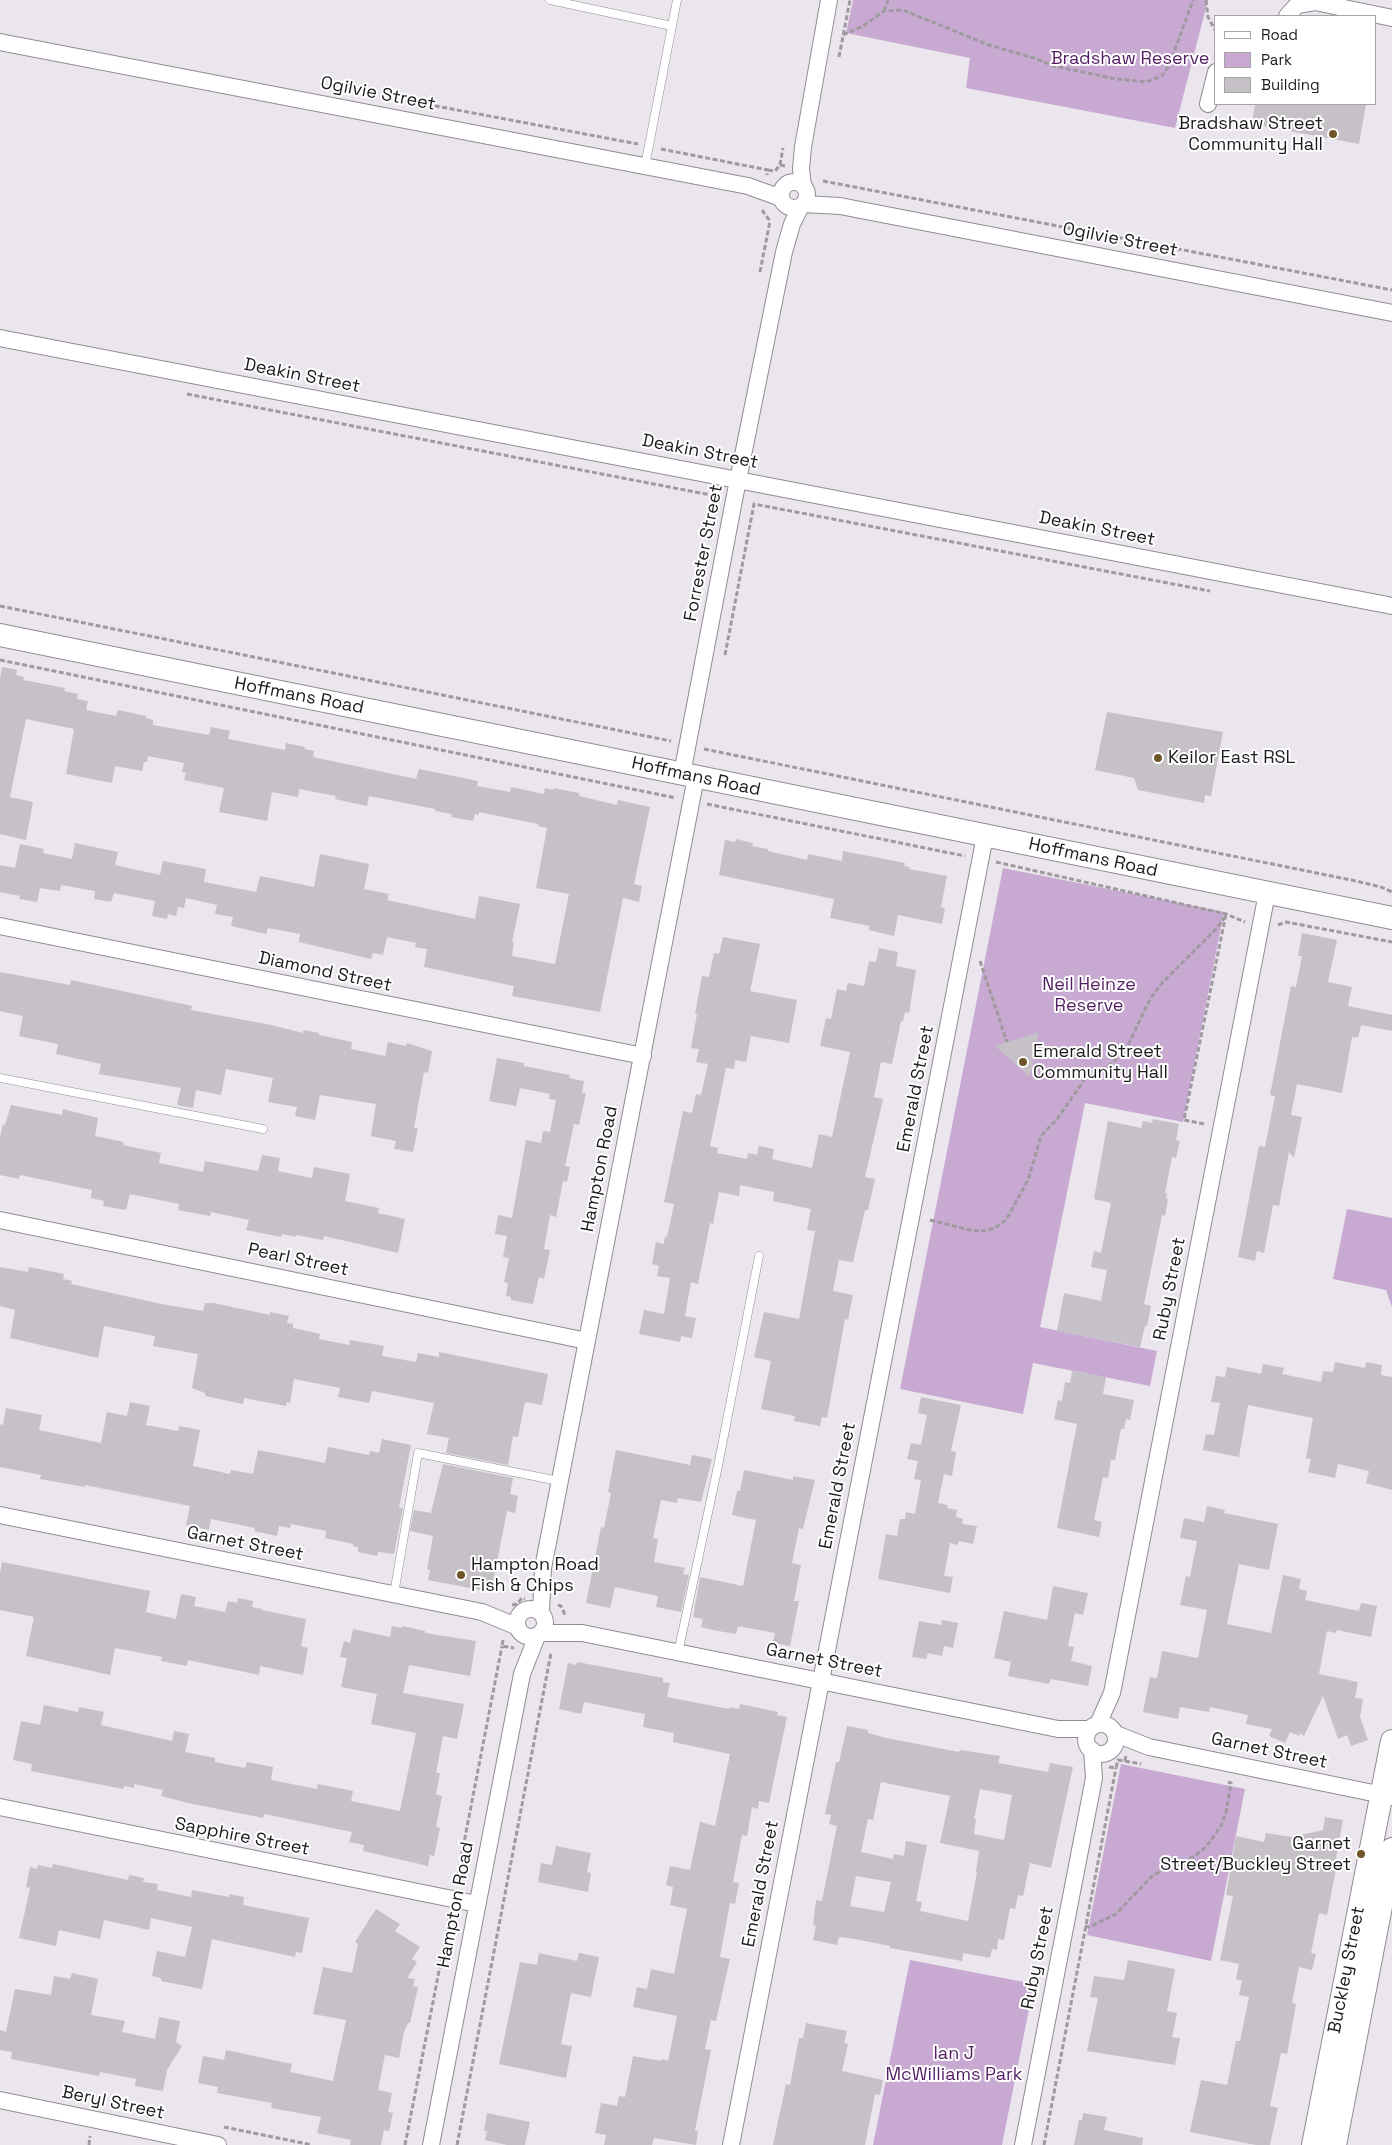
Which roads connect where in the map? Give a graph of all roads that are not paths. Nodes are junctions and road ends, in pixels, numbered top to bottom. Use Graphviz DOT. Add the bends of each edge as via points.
graph roads {
  1 [pos="550,0"];
  2 [pos="677,0"];
  3 [pos="830,0"];
  4 [pos="1288,15"];
  5 [pos="1392,18"];
  6 [pos="672,26"];
  7 [pos="0,42"];
  8 [pos="1214,80"];
  9 [pos="1208,104"];
  10 [pos="645,166"];
  11 [pos="794,194"];
  12 [pos="1392,313"];
  13 [pos="0,338"];
  14 [pos="738,480"];
  15 [pos="1392,606"];
  16 [pos="0,635"];
  17 [pos="685,775"];
  18 [pos="985,836"];
  19 [pos="1267,893"];
  20 [pos="1392,918"];
  21 [pos="0,926"];
  22 [pos="643,1056"];
  23 [pos="0,1078"];
  24 [pos="263,1129"];
  25 [pos="0,1220"];
  26 [pos="758,1256"];
  27 [pos="587,1341"];
  28 [pos="559,1481"];
  29 [pos="0,1515"];
  30 [pos="394,1594"];
  31 [pos="531,1623"];
  32 [pos="678,1653"];
  33 [pos="821,1680"];
  34 [pos="1102,1739"];
  35 [pos="1392,1741"];
  36 [pos="1387,1796"];
  37 [pos="0,1808"];
  38 [pos="1392,1849"];
  39 [pos="477,1904"];
  40 [pos="0,2100"];
  41 [pos="1324,2144"];
  42 [pos="218,2145"];
  43 [pos="431,2145"];
  44 [pos="731,2145"];
  45 [pos="1023,2145"];
  1 -- 6 [label="lane"];
  2 -- 6 [label="lane"];
  3 -- 11 [label="street, Forrester Street"];
  4 -- 5 [label="street" via="1297,5 1314,2"];
  6 -- 10 [label="lane"];
  7 -- 10 [label="street, Ogilvie Street"];
  8 -- 9 [label="street"];
  10 -- 11 [label="street, Ogilvie Street"];
  11 -- 12 [label="street, Ogilvie Street" via="840,206"];
  11 -- 14 [label="street, Forrester Street"];
  13 -- 14 [label="street, Deakin Street"];
  14 -- 15 [label="street, Deakin Street"];
  14 -- 17 [label="street, Forrester Street"];
  16 -- 17 [label="main road, Hoffmans Road"];
  17 -- 18 [label="main road, Hoffmans Road"];
  17 -- 22 [label="street, Hampton Road"];
  18 -- 19 [label="main road, Hoffmans Road"];
  18 -- 33 [label="street, Emerald Street"];
  19 -- 20 [label="main road, Hoffmans Road"];
  19 -- 34 [label="street, Ruby Street"];
  21 -- 22 [label="street, Diamond Street"];
  22 -- 27 [label="street, Hampton Road"];
  23 -- 24 [label="lane"];
  25 -- 27 [label="street, Pearl Street"];
  26 -- 32 [label="lane"];
  27 -- 28 [label="street, Hampton Road"];
  28 -- 30 [label="lane" via="418,1452"];
  28 -- 31 [label="street, Hampton Road"];
  29 -- 30 [label="street, Garnet Street"];
  30 -- 31 [label="street, Garnet Street"];
  31 -- 32 [label="street, Garnet Street"];
  31 -- 39 [label="street, Hampton Road"];
  32 -- 33 [label="street, Garnet Street"];
  33 -- 34 [label="street, Garnet Street"];
  33 -- 44 [label="street, Emerald Street"];
  34 -- 36 [label="street, Garnet Street"];
  34 -- 45 [label="street, Ruby Street"];
  35 -- 36 [label="main road, Buckley Street"];
  36 -- 41 [label="main road, Buckley Street"];
  37 -- 39 [label="street, Sapphire Street"];
  38 -- 41 [label="main road, Buckley Street"];
  39 -- 43 [label="street, Hampton Road"];
  40 -- 42 [label="street, Beryl Street"];
}
